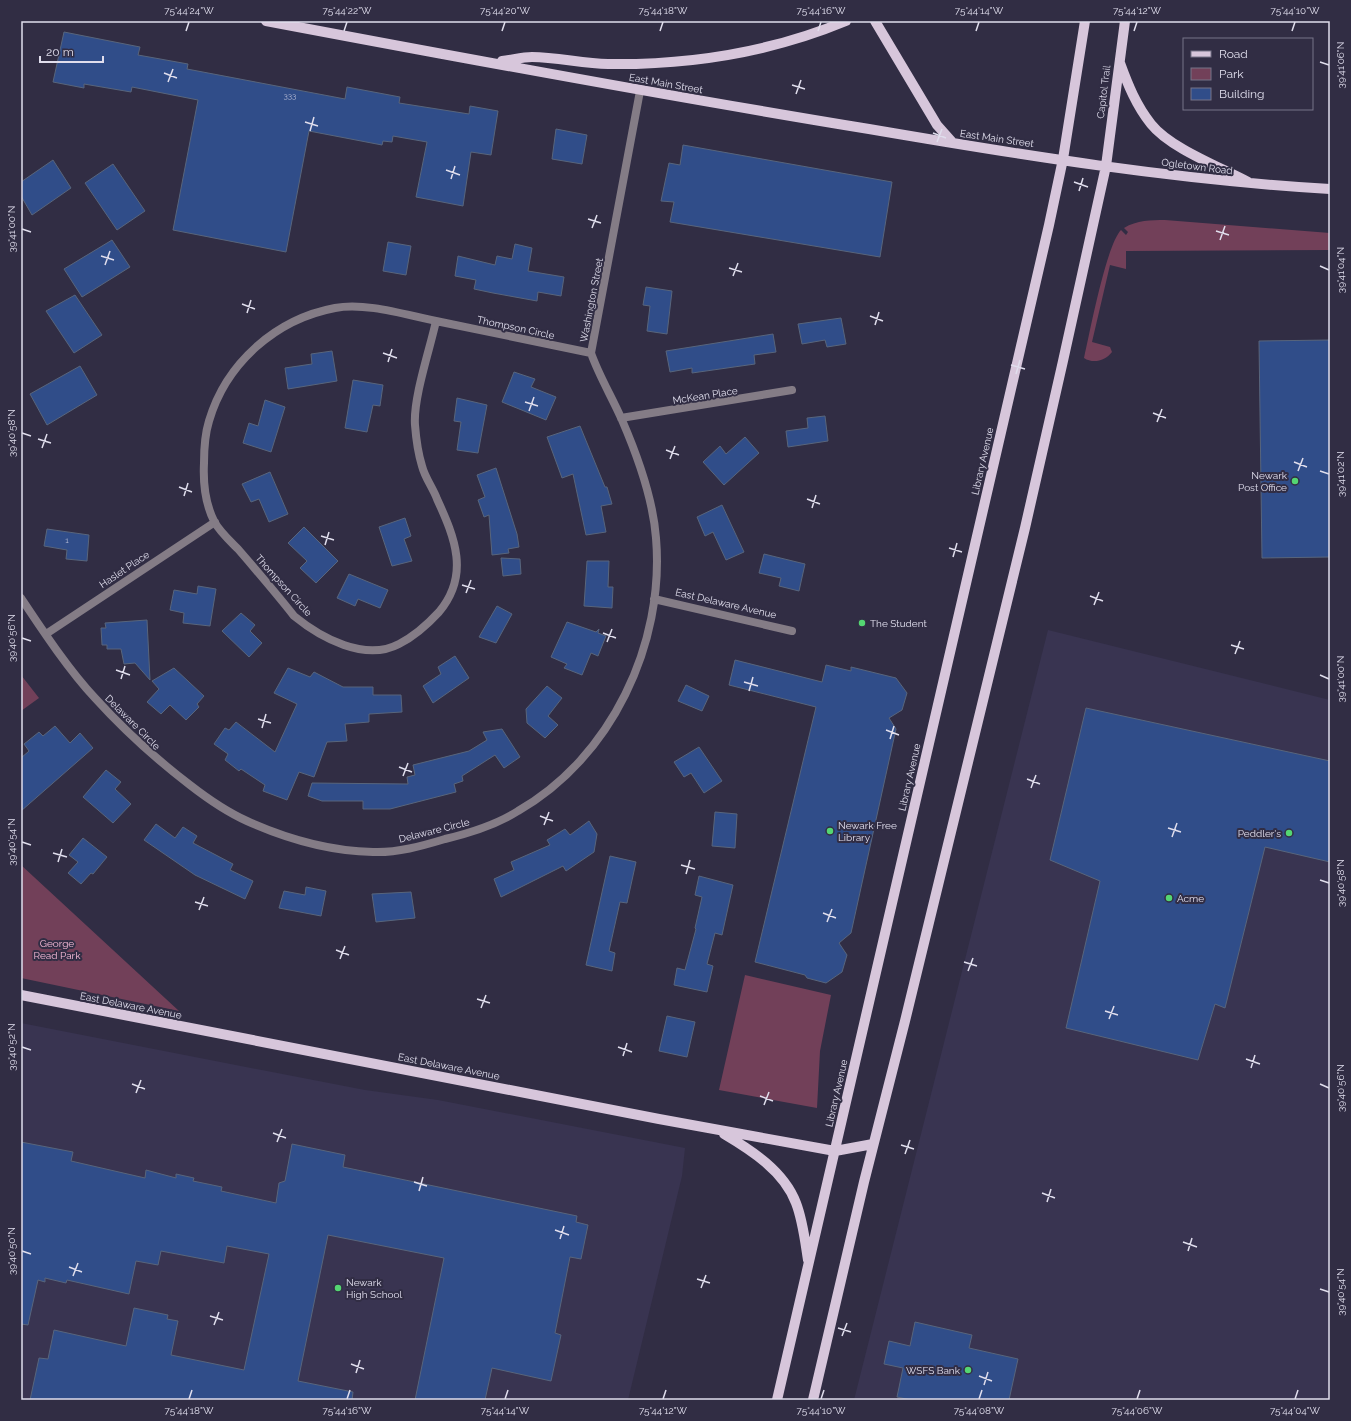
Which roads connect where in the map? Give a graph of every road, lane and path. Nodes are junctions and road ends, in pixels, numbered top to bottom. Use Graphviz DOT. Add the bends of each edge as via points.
graph roads {
  1 [pos="266,21"];
  2 [pos="846,21"];
  3 [pos="876,21"];
  4 [pos="1085,21"];
  5 [pos="1125,21"];
  6 [pos="1119,60"];
  7 [pos="490,62"];
  8 [pos="640,91"];
  9 [pos="953,143"];
  10 [pos="1063,159"];
  11 [pos="1106,166"];
  12 [pos="1254,185"];
  13 [pos="1330,189"];
  14 [pos="436,321"];
  15 [pos="591,353"];
  16 [pos="792,390"];
  17 [pos="621,418"];
  18 [pos="215,522"];
  19 [pos="21,598"];
  20 [pos="654,598"];
  21 [pos="792,631"];
  22 [pos="46,634"];
  23 [pos="21,995"];
  24 [pos="717,1130"];
  25 [pos="874,1144"];
  26 [pos="835,1151"];
  27 [pos="809,1266"];
  28 [pos="777,1400"];
  29 [pos="813,1400"];
  1 -- 7 [label="main road, East Main Street"];
  2 -- 7 [label="main road" via="778,45 701,60 637,65 532,57"];
  3 -- 9 [label="main road" via="937,125"];
  4 -- 10 [label="main road"];
  5 -- 6 [label="main road, Capitol Trail"];
  6 -- 11 [label="main road, Capitol Trail"];
  6 -- 12 [label="main road" via="1132,96 1152,125 1182,148"];
  7 -- 8 [label="main road, East Main Street"];
  8 -- 9 [label="main road, East Main Street"];
  8 -- 15 [label="street, Washington Street"];
  9 -- 10 [label="main road, East Main Street"];
  10 -- 11 [label="main road, Ogletown Road"];
  10 -- 26 [label="main road, Library Avenue"];
  11 -- 12 [label="main road, Ogletown Road"];
  11 -- 25 [label="main road" via="1023,534"];
  12 -- 13 [label="main road, Ogletown Road"];
  14 -- 15 [label="street, Thompson Circle"];
  14 -- 18 [label="street, Thompson Circle" via="359,307 337,308 292,321 255,347 225,385 208,422 204,448 204,494"];
  14 -- 18 [label="street, Thompson Circle" via="417,402 415,423 422,467 451,532 458,560 456,582 445,604 430,622 413,637 390,649 368,651 330,639 294,616"];
  15 -- 17 [label="street, Washington Street"];
  16 -- 17 [label="street, McKean Place"];
  17 -- 20 [label="street, Washington Street" via="640,466 652,508 657,568"];
  18 -- 22 [label="street, Haslet Place"];
  19 -- 22 [label="street, Delaware Circle"];
  20 -- 21 [label="street, East Delaware Avenue"];
  20 -- 22 [label="street, Delaware Circle" via="638,667 621,703 590,751 547,792 518,812 488,826 412,848 375,852 331,848 289,838 246,821 213,802 156,759 108,712"];
  23 -- 24 [label="main road, East Delaware Avenue"];
  24 -- 26 [label="main road, East Delaware Avenue"];
  24 -- 27 [label="main road" via="751,1150 774,1170 786,1187 795,1202 802,1226"];
  25 -- 26 [label="main road, East Delaware Avenue"];
  25 -- 29 [label="main road"];
  26 -- 27 [label="main road, Library Avenue"];
  27 -- 28 [label="main road, Library Avenue"];
}
